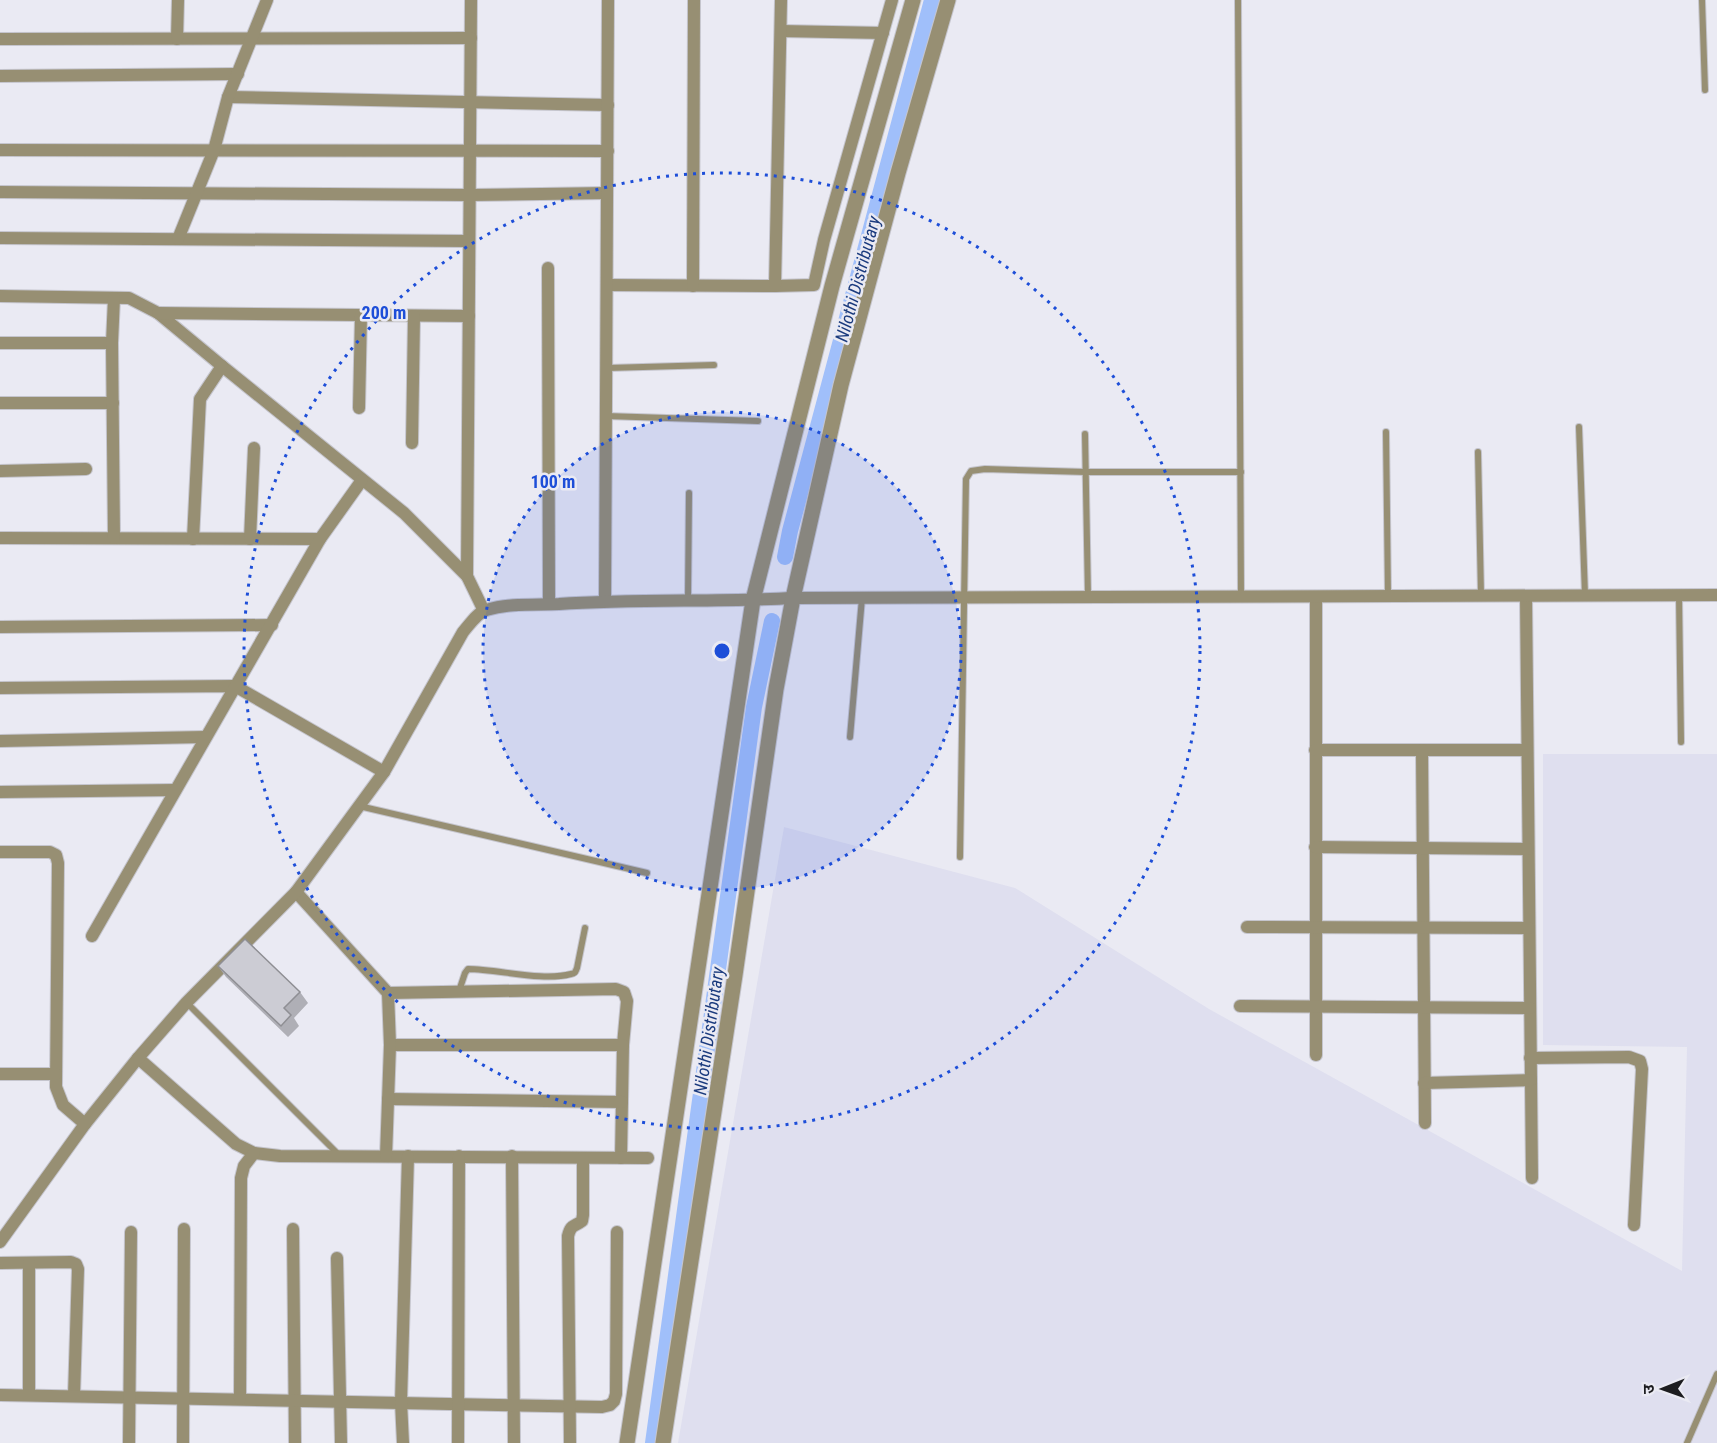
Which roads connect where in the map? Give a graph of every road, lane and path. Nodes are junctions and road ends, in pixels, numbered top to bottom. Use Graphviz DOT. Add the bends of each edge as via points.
graph roads {
  1 [pos="178,0"];
  2 [pos="267,0"];
  3 [pos="471,0"];
  4 [pos="608,0"];
  5 [pos="694,0"];
  6 [pos="781,0"];
  7 [pos="892,0"];
  8 [pos="913,0"];
  9 [pos="948,0"];
  10 [pos="1238,0"];
  11 [pos="1702,0"];
  12 [pos="781,31"];
  13 [pos="883,33"];
  14 [pos="471,38"];
  15 [pos="0,39"];
  16 [pos="177,39"];
  17 [pos="252,39"];
  18 [pos="237,74"];
  19 [pos="0,76"];
  20 [pos="1705,90"];
  21 [pos="228,97"];
  22 [pos="470,101"];
  23 [pos="608,105"];
  24 [pos="0,150"];
  25 [pos="214,150"];
  26 [pos="470,151"];
  27 [pos="608,151"];
  28 [pos="0,192"];
  29 [pos="197,193"];
  30 [pos="607,193"];
  31 [pos="470,195"];
  32 [pos="0,238"];
  33 [pos="178,239"];
  34 [pos="469,242"];
  35 [pos="548,268"];
  36 [pos="607,285"];
  37 [pos="814,285"];
  38 [pos="693,286"];
  39 [pos="775,286"];
  40 [pos="832,286"];
  41 [pos="0,296"];
  42 [pos="114,298"];
  43 [pos="158,313"];
  44 [pos="361,315"];
  45 [pos="414,316"];
  46 [pos="469,316"];
  47 [pos="0,343"];
  48 [pos="112,343"];
  49 [pos="714,365"];
  50 [pos="222,366"];
  51 [pos="607,368"];
  52 [pos="0,403"];
  53 [pos="113,403"];
  54 [pos="359,408"];
  55 [pos="606,416"];
  56 [pos="758,421"];
  57 [pos="1580,427"];
  58 [pos="1386,432"];
  59 [pos="1085,434"];
  60 [pos="412,443"];
  61 [pos="254,448"];
  62 [pos="1478,452"];
  63 [pos="86,469"];
  64 [pos="0,471"];
  65 [pos="1086,472"];
  66 [pos="1241,472"];
  67 [pos="362,480"];
  68 [pos="689,493"];
  69 [pos="0,538"];
  70 [pos="114,538"];
  71 [pos="193,539"];
  72 [pos="250,539"];
  73 [pos="320,539"];
  74 [pos="467,576"];
  75 [pos="1584,595"];
  76 [pos="1678,595"];
  77 [pos="1717,595"];
  78 [pos="1481,596"];
  79 [pos="1526,596"];
  80 [pos="1088,597"];
  81 [pos="1241,597"];
  82 [pos="1316,597"];
  83 [pos="1388,597"];
  84 [pos="793,598"];
  85 [pos="862,598"];
  86 [pos="964,598"];
  87 [pos="688,600"];
  88 [pos="753,600"];
  89 [pos="605,601"];
  90 [pos="549,604"];
  91 [pos="484,611"];
  92 [pos="272,625"];
  93 [pos="0,627"];
  94 [pos="235,686"];
  95 [pos="0,688"];
  96 [pos="850,736"];
  97 [pos="205,737"];
  98 [pos="0,741"];
  99 [pos="1681,742"];
  100 [pos="1315,750"];
  101 [pos="1422,750"];
  102 [pos="1527,750"];
  103 [pos="384,772"];
  104 [pos="175,790"];
  105 [pos="0,792"];
  106 [pos="359,806"];
  107 [pos="1316,847"];
  108 [pos="1423,848"];
  109 [pos="1528,849"];
  110 [pos="0,852"];
  111 [pos="960,857"];
  112 [pos="647,873"];
  113 [pos="296,892"];
  114 [pos="1247,927"];
  115 [pos="1315,927"];
  116 [pos="1423,927"];
  117 [pos="585,928"];
  118 [pos="1529,928"];
  119 [pos="92,936"];
  120 [pos="459,992"];
  121 [pos="388,993"];
  122 [pos="186,1003"];
  123 [pos="1240,1006"];
  124 [pos="1315,1006"];
  125 [pos="1423,1007"];
  126 [pos="1530,1008"];
  127 [pos="390,1045"];
  128 [pos="623,1045"];
  129 [pos="1316,1055"];
  130 [pos="138,1058"];
  131 [pos="1530,1058"];
  132 [pos="0,1074"];
  133 [pos="56,1074"];
  134 [pos="1531,1080"];
  135 [pos="1424,1083"];
  136 [pos="388,1099"];
  137 [pos="622,1102"];
  138 [pos="1425,1123"];
  139 [pos="85,1124"];
  140 [pos="254,1153"];
  141 [pos="340,1156"];
  142 [pos="386,1156"];
  143 [pos="408,1156"];
  144 [pos="459,1156"];
  145 [pos="512,1156"];
  146 [pos="583,1158"];
  147 [pos="621,1158"];
  148 [pos="648,1158"];
  149 [pos="1532,1178"];
  150 [pos="1634,1225"];
  151 [pos="293,1228"];
  152 [pos="184,1229"];
  153 [pos="130,1232"];
  154 [pos="617,1232"];
  155 [pos="0,1242"];
  156 [pos="337,1258"];
  157 [pos="0,1263"];
  158 [pos="28,1263"];
  159 [pos="1717,1374"];
  160 [pos="0,1395"];
  161 [pos="29,1395"];
  162 [pos="74,1396"];
  163 [pos="129,1397"];
  164 [pos="183,1398"];
  165 [pos="240,1399"];
  166 [pos="296,1400"];
  167 [pos="340,1401"];
  168 [pos="401,1402"];
  169 [pos="458,1404"];
  170 [pos="514,1405"];
  171 [pos="570,1406"];
  172 [pos="129,1443"];
  173 [pos="183,1443"];
  174 [pos="295,1443"];
  175 [pos="341,1443"];
  176 [pos="403,1443"];
  177 [pos="458,1443"];
  178 [pos="514,1443"];
  179 [pos="570,1443"];
  180 [pos="627,1443"];
  181 [pos="663,1443"];
  182 [pos="1687,1443"];
  1 -- 16 [label="street"];
  2 -- 17 [label="street"];
  3 -- 14 [label="street"];
  4 -- 23 [label="street"];
  5 -- 38 [label="street"];
  6 -- 12 [label="street"];
  7 -- 13 [label="street"];
  8 -- 40 [label="street"];
  9 -- 84 [label="street" via="844,374"];
  10 -- 66 [label="lane"];
  11 -- 20 [label="lane"];
  12 -- 13 [label="street"];
  12 -- 39 [label="street"];
  13 -- 37 [label="street"];
  14 -- 17 [label="street"];
  14 -- 22 [label="street"];
  15 -- 16 [label="street"];
  16 -- 17 [label="street"];
  17 -- 18 [label="street"];
  18 -- 19 [label="street"];
  18 -- 21 [label="street"];
  21 -- 22 [label="street"];
  21 -- 25 [label="street"];
  22 -- 23 [label="street"];
  22 -- 26 [label="street"];
  23 -- 27 [label="street"];
  24 -- 25 [label="street"];
  25 -- 26 [label="street"];
  25 -- 29 [label="street"];
  26 -- 27 [label="street"];
  26 -- 31 [label="street"];
  27 -- 30 [label="street"];
  28 -- 29 [label="street"];
  29 -- 31 [label="street"];
  29 -- 33 [label="street"];
  30 -- 31 [label="street"];
  30 -- 36 [label="street"];
  31 -- 34 [label="street"];
  32 -- 33 [label="street"];
  33 -- 34 [label="street"];
  34 -- 46 [label="street"];
  35 -- 90 [label="street"];
  36 -- 38 [label="street"];
  36 -- 51 [label="street"];
  37 -- 39 [label="street"];
  37 -- 40 [label="street"];
  38 -- 39 [label="street"];
  40 -- 88 [label="street"];
  41 -- 42 [label="street"];
  42 -- 43 [label="street" via="129,298"];
  42 -- 48 [label="street"];
  43 -- 44 [label="street"];
  43 -- 50 [label="street"];
  44 -- 45 [label="street"];
  44 -- 54 [label="street"];
  45 -- 46 [label="street"];
  45 -- 60 [label="street"];
  46 -- 74 [label="street"];
  47 -- 48 [label="street"];
  48 -- 53 [label="street"];
  49 -- 51 [label="lane"];
  50 -- 67 [label="street"];
  50 -- 71 [label="street" via="200,399"];
  51 -- 55 [label="street"];
  52 -- 53 [label="street"];
  53 -- 70 [label="street"];
  55 -- 56 [label="lane"];
  55 -- 89 [label="street"];
  57 -- 75 [label="lane"];
  58 -- 83 [label="lane"];
  59 -- 65 [label="lane"];
  61 -- 72 [label="street"];
  62 -- 78 [label="lane"];
  63 -- 64 [label="street"];
  65 -- 66 [label="lane"];
  65 -- 80 [label="lane"];
  65 -- 86 [label="lane" via="971,471 966,479"];
  66 -- 81 [label="lane"];
  67 -- 73 [label="street"];
  67 -- 74 [label="street" via="404,513"];
  68 -- 87 [label="lane"];
  69 -- 70 [label="street"];
  70 -- 71 [label="street"];
  71 -- 72 [label="street"];
  72 -- 73 [label="street"];
  73 -- 92 [label="street"];
  74 -- 91 [label="street"];
  75 -- 76 [label="street"];
  75 -- 79 [label="street"];
  76 -- 77 [label="street"];
  76 -- 99 [label="lane"];
  78 -- 79 [label="street"];
  78 -- 83 [label="street"];
  79 -- 102 [label="street"];
  80 -- 81 [label="street"];
  80 -- 86 [label="street"];
  81 -- 82 [label="street"];
  82 -- 83 [label="street"];
  82 -- 100 [label="street"];
  84 -- 85 [label="street"];
  84 -- 88 [label="street"];
  84 -- 181 [label="street"];
  85 -- 86 [label="street"];
  85 -- 96 [label="lane"];
  86 -- 111 [label="lane"];
  87 -- 88 [label="street"];
  87 -- 89 [label="street"];
  88 -- 180 [label="street"];
  89 -- 90 [label="street"];
  90 -- 91 [label="street"];
  91 -- 103 [label="street" via="463,632"];
  92 -- 93 [label="street"];
  92 -- 94 [label="street"];
  94 -- 95 [label="street"];
  94 -- 97 [label="street"];
  94 -- 103 [label="street"];
  97 -- 98 [label="street"];
  97 -- 104 [label="street"];
  100 -- 101 [label="street"];
  100 -- 107 [label="street"];
  101 -- 102 [label="street"];
  101 -- 108 [label="street"];
  102 -- 109 [label="street"];
  103 -- 106 [label="street"];
  104 -- 105 [label="street"];
  104 -- 119 [label="street"];
  106 -- 112 [label="lane"];
  106 -- 113 [label="street"];
  107 -- 108 [label="street"];
  107 -- 115 [label="street"];
  108 -- 109 [label="street"];
  108 -- 116 [label="street"];
  109 -- 118 [label="street"];
  110 -- 133 [label="street" via="56,855"];
  113 -- 121 [label="street"];
  113 -- 122 [label="street"];
  114 -- 115 [label="street"];
  115 -- 116 [label="street"];
  115 -- 124 [label="street"];
  116 -- 118 [label="street"];
  116 -- 125 [label="street"];
  117 -- 120 [label="lane" via="575,972 550,976 468,969"];
  118 -- 126 [label="street"];
  120 -- 121 [label="street"];
  120 -- 128 [label="street" via="616,988 624,992 627,1001"];
  121 -- 127 [label="street"];
  122 -- 130 [label="street"];
  122 -- 141 [label="lane"];
  123 -- 124 [label="street"];
  124 -- 125 [label="street"];
  124 -- 129 [label="street"];
  125 -- 126 [label="street"];
  125 -- 135 [label="street"];
  126 -- 131 [label="street"];
  127 -- 128 [label="street"];
  127 -- 136 [label="street"];
  128 -- 137 [label="street"];
  130 -- 139 [label="street"];
  130 -- 140 [label="street" via="236,1144"];
  131 -- 134 [label="street"];
  131 -- 150 [label="street" via="1629,1057 1640,1061"];
  132 -- 133 [label="street"];
  133 -- 139 [label="street" via="63,1105"];
  134 -- 135 [label="street"];
  134 -- 149 [label="street"];
  135 -- 138 [label="street"];
  136 -- 137 [label="street"];
  136 -- 142 [label="street"];
  137 -- 147 [label="street"];
  139 -- 155 [label="street"];
  140 -- 141 [label="street"];
  140 -- 165 [label="street" via="241,1178"];
  141 -- 142 [label="street"];
  142 -- 143 [label="street"];
  143 -- 144 [label="street"];
  143 -- 168 [label="street"];
  144 -- 145 [label="street"];
  144 -- 169 [label="street"];
  145 -- 146 [label="street"];
  145 -- 170 [label="street"];
  146 -- 147 [label="street"];
  146 -- 171 [label="street" via="582,1221 573,1225 568,1236"];
  147 -- 148 [label="street"];
  151 -- 166 [label="street"];
  152 -- 164 [label="street"];
  153 -- 163 [label="street"];
  154 -- 171 [label="street" via="616,1394 610,1405"];
  156 -- 167 [label="street"];
  157 -- 158 [label="street"];
  158 -- 161 [label="street"];
  158 -- 162 [label="street" via="71,1262 78,1269"];
  159 -- 182 [label="lane"];
  160 -- 161 [label="street"];
  161 -- 162 [label="street"];
  162 -- 163 [label="street"];
  163 -- 164 [label="street"];
  163 -- 172 [label="street"];
  164 -- 165 [label="street"];
  164 -- 173 [label="street"];
  165 -- 166 [label="street"];
  166 -- 167 [label="street"];
  166 -- 174 [label="street"];
  167 -- 168 [label="street"];
  167 -- 175 [label="street"];
  168 -- 169 [label="street"];
  168 -- 176 [label="street"];
  169 -- 170 [label="street"];
  169 -- 177 [label="street"];
  170 -- 171 [label="street"];
  170 -- 178 [label="street"];
  171 -- 179 [label="street"];
}
